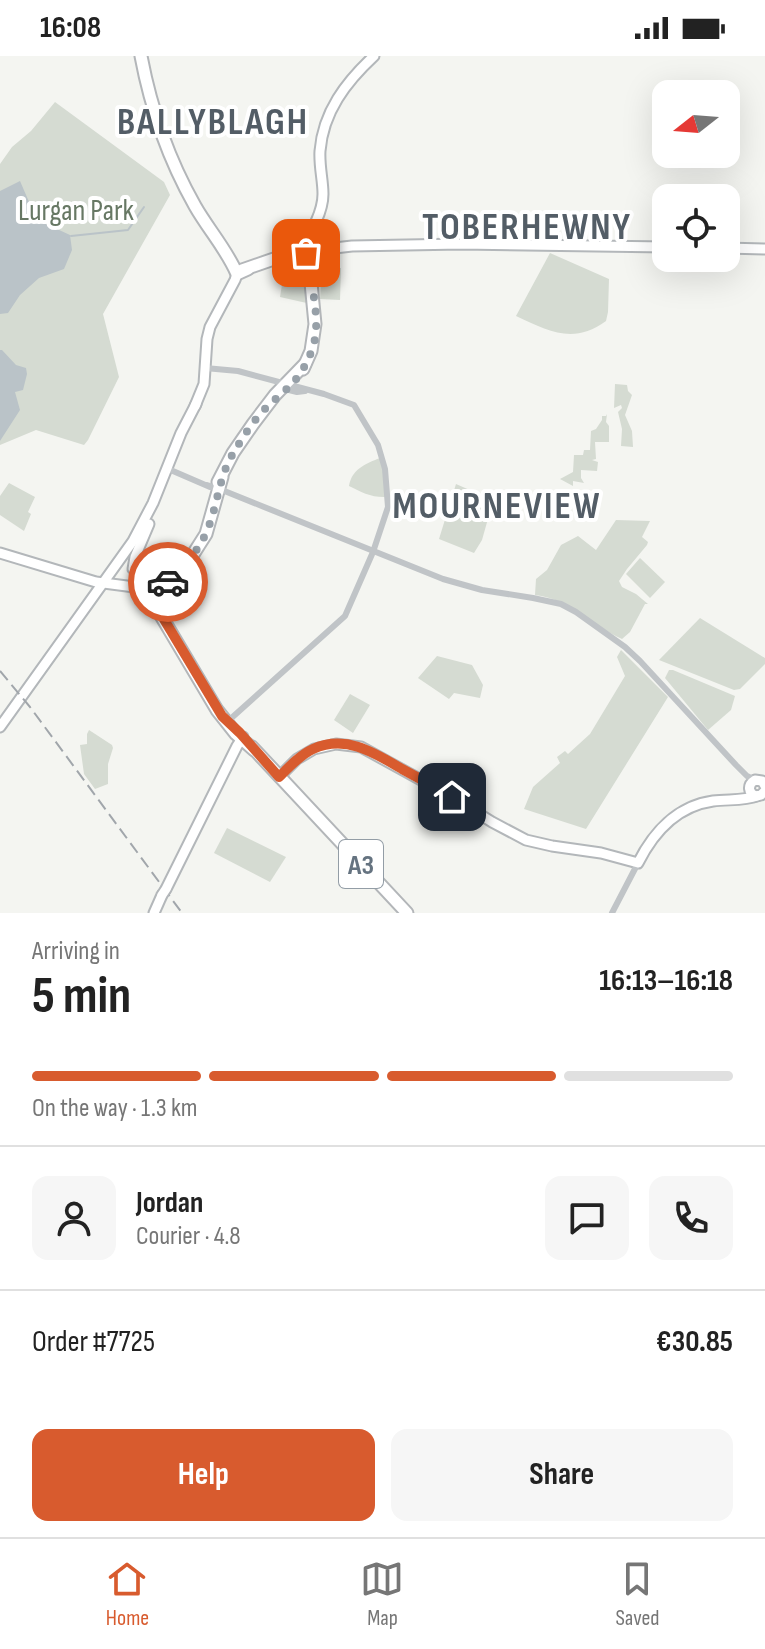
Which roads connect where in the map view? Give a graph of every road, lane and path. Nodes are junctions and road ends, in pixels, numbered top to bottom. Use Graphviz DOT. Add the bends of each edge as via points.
graph roads {
  1 [pos="141,56"];
  2 [pos="374,56"];
  3 [pos="652,247"];
  4 [pos="740,248"];
  5 [pos="305,249"];
  6 [pos="765,249"];
  7 [pos="240,273"];
  8 [pos="205,368"];
  9 [pos="254,377"];
  10 [pos="288,387"];
  11 [pos="168,469"];
  12 [pos="218,488"];
  13 [pos="373,552"];
  14 [pos="0,553"];
  15 [pos="119,560"];
  16 [pos="134,569"];
  17 [pos="101,581"];
  18 [pos="123,585"];
  19 [pos="156,602"];
  20 [pos="227,722"];
  21 [pos="0,727"];
  22 [pos="243,742"];
  23 [pos="279,777"];
  24 [pos="757,788"];
  25 [pos="638,863"];
  26 [pos="154,913"];
  27 [pos="407,913"];
  28 [pos="612,913"];
  1 -- 7 [label="highway" via="170,157 193,203"];
  2 -- 5 [label="main road" via="328,115 320,152 323,201"];
  3 -- 5 [label="main road" via="461,244"];
  4 -- 6 [label="main road"];
  5 -- 7 [label="highway"];
  5 -- 10 [label="highway" via="315,324 311,351"];
  7 -- 8 [label="main road" via="210,327"];
  8 -- 9 [label="street"];
  8 -- 11 [label="main road" via="203,388"];
  9 -- 10 [label="street"];
  9 -- 10 [label="street"];
  10 -- 12 [label="highway" via="233,453"];
  10 -- 13 [label="street" via="356,406 381,453 388,504"];
  11 -- 12 [label="street"];
  11 -- 15 [label="main road"];
  11 -- 16 [label="main road"];
  12 -- 13 [label="street"];
  12 -- 19 [label="highway" via="203,539"];
  13 -- 20 [label="street" via="345,616"];
  13 -- 24 [label="street" via="460,585 546,600 576,612 657,678"];
  14 -- 17 [label="main road"];
  15 -- 16 [label="main road"];
  15 -- 17 [label="main road"];
  16 -- 18 [label="main road" via="134,581"];
  16 -- 19 [label="main road, A3"];
  17 -- 18 [label="main road"];
  17 -- 21 [label="main road"];
  18 -- 19 [label="main road"];
  19 -- 20 [label="highway, A3" via="178,648"];
  20 -- 22 [label="highway, A3"];
  22 -- 23 [label="highway, A3"];
  22 -- 26 [label="main road"];
  23 -- 25 [label="main road" via="314,749 336,744 361,747 526,840"];
  23 -- 27 [label="highway, A3"];
  24 -- 25 [label="main road" via="677,816 652,839"];
  25 -- 28 [label="street"];
}
